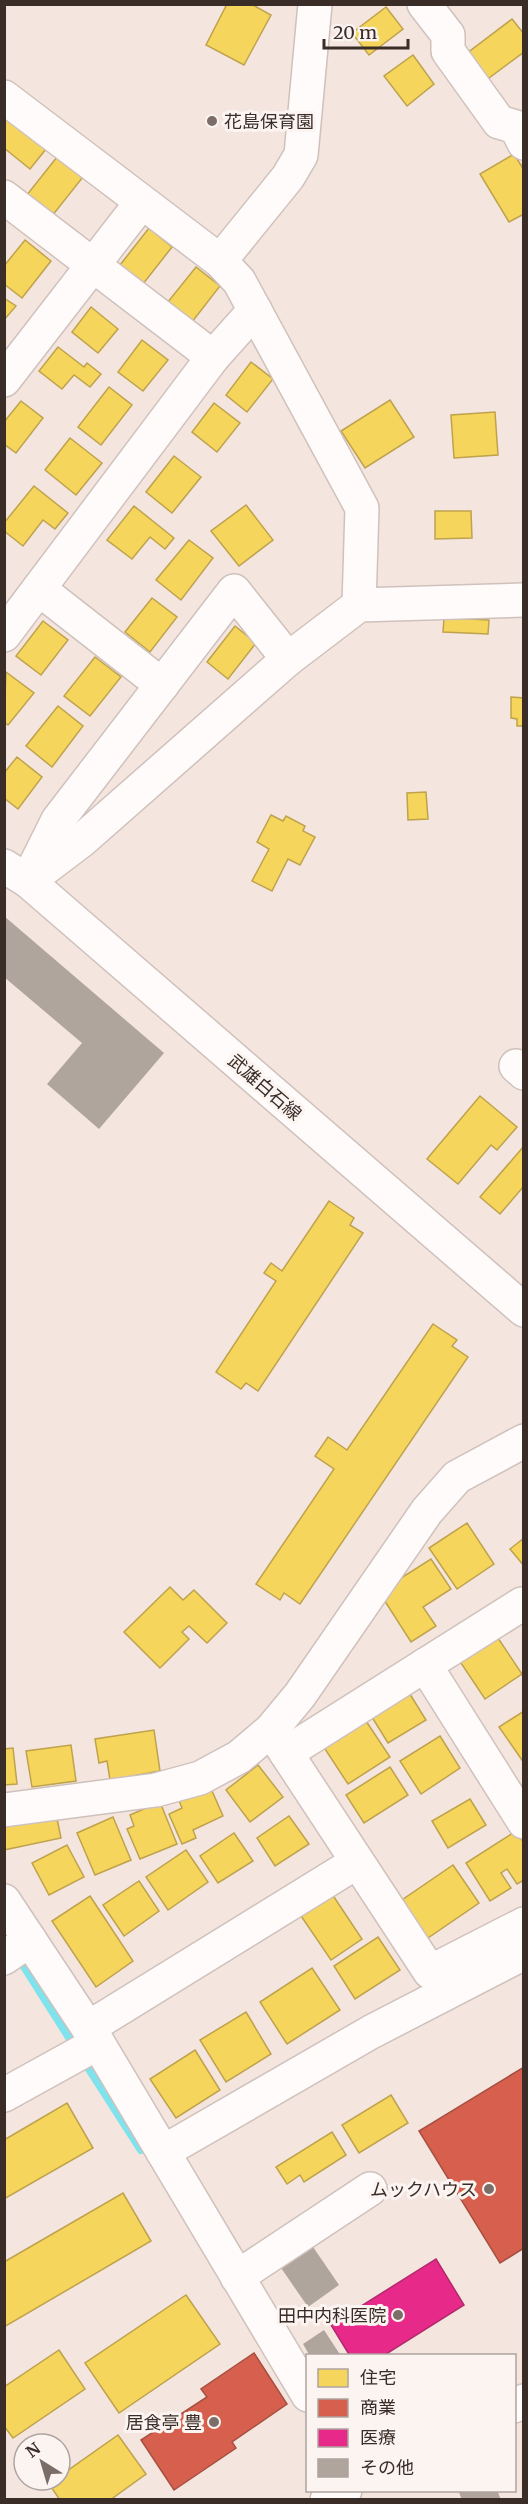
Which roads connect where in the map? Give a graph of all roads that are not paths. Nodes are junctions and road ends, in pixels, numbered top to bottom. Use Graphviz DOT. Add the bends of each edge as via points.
graph roads {
  1 [pos="315,4"];
  2 [pos="424,4"];
  3 [pos="4,97"];
  4 [pos="521,131"];
  5 [pos="4,197"];
  6 [pos="141,203"];
  7 [pos="220,261"];
  8 [pos="93,265"];
  9 [pos="255,310"];
  10 [pos="213,357"];
  11 [pos="4,380"];
  12 [pos="39,589"];
  13 [pos="524,600"];
  14 [pos="359,605"];
  15 [pos="4,635"];
  16 [pos="288,659"];
  17 [pos="162,685"];
  18 [pos="16,874"];
  19 [pos="524,1310"];
  20 [pos="524,1442"];
  21 [pos="522,1604"];
  22 [pos="425,1665"];
  23 [pos="279,1742"];
  24 [pos="4,1810"];
  25 [pos="520,1810"];
  26 [pos="357,1862"];
  27 [pos="4,1901"];
  28 [pos="524,1924"];
  29 [pos="21,1946"];
  30 [pos="524,1953"];
  31 [pos="93,2035"];
  32 [pos="4,2095"];
  33 [pos="163,2152"];
  34 [pos="370,2189"];
  35 [pos="237,2277"];
  36 [pos="306,2392"];
  37 [pos="341,2492"];
  38 [pos="327,2499"];
  1 -- 7 [label="street" via="301,154 288,177"];
  2 -- 4 [label="street" via="448,35 448,51 499,122"];
  3 -- 6 [label="street"];
  5 -- 8 [label="street"];
  6 -- 7 [label="street"];
  6 -- 8 [label="street"];
  7 -- 9 [label="street" via="239,281"];
  8 -- 10 [label="street"];
  8 -- 11 [label="street"];
  9 -- 10 [label="street"];
  9 -- 14 [label="street" via="362,508"];
  10 -- 12 [label="street"];
  12 -- 15 [label="street"];
  12 -- 17 [label="street"];
  13 -- 14 [label="street"];
  14 -- 16 [label="street"];
  16 -- 17 [label="street" via="234,591"];
  16 -- 18 [label="street" via="81,841"];
  17 -- 18 [label="street"];
  18 -- 19 [label="street, 武雄白石線"];
  20 -- 23 [label="street" via="456,1477 427,1511 300,1695"];
  21 -- 22 [label="street"];
  22 -- 23 [label="street"];
  22 -- 25 [label="street"];
  23 -- 24 [label="street" via="200,1778 156,1790"];
  23 -- 26 [label="street"];
  26 -- 28 [label="street" via="430,1972"];
  26 -- 31 [label="street"];
  27 -- 29 [label="street"];
  29 -- 31 [label="street"];
  30 -- 33 [label="street" via="371,2032"];
  31 -- 32 [label="street"];
  31 -- 33 [label="street"];
  33 -- 35 [label="street"];
  34 -- 35 [label="street"];
  35 -- 36 [label="street"];
  37 -- 38 [label="street"];
}
